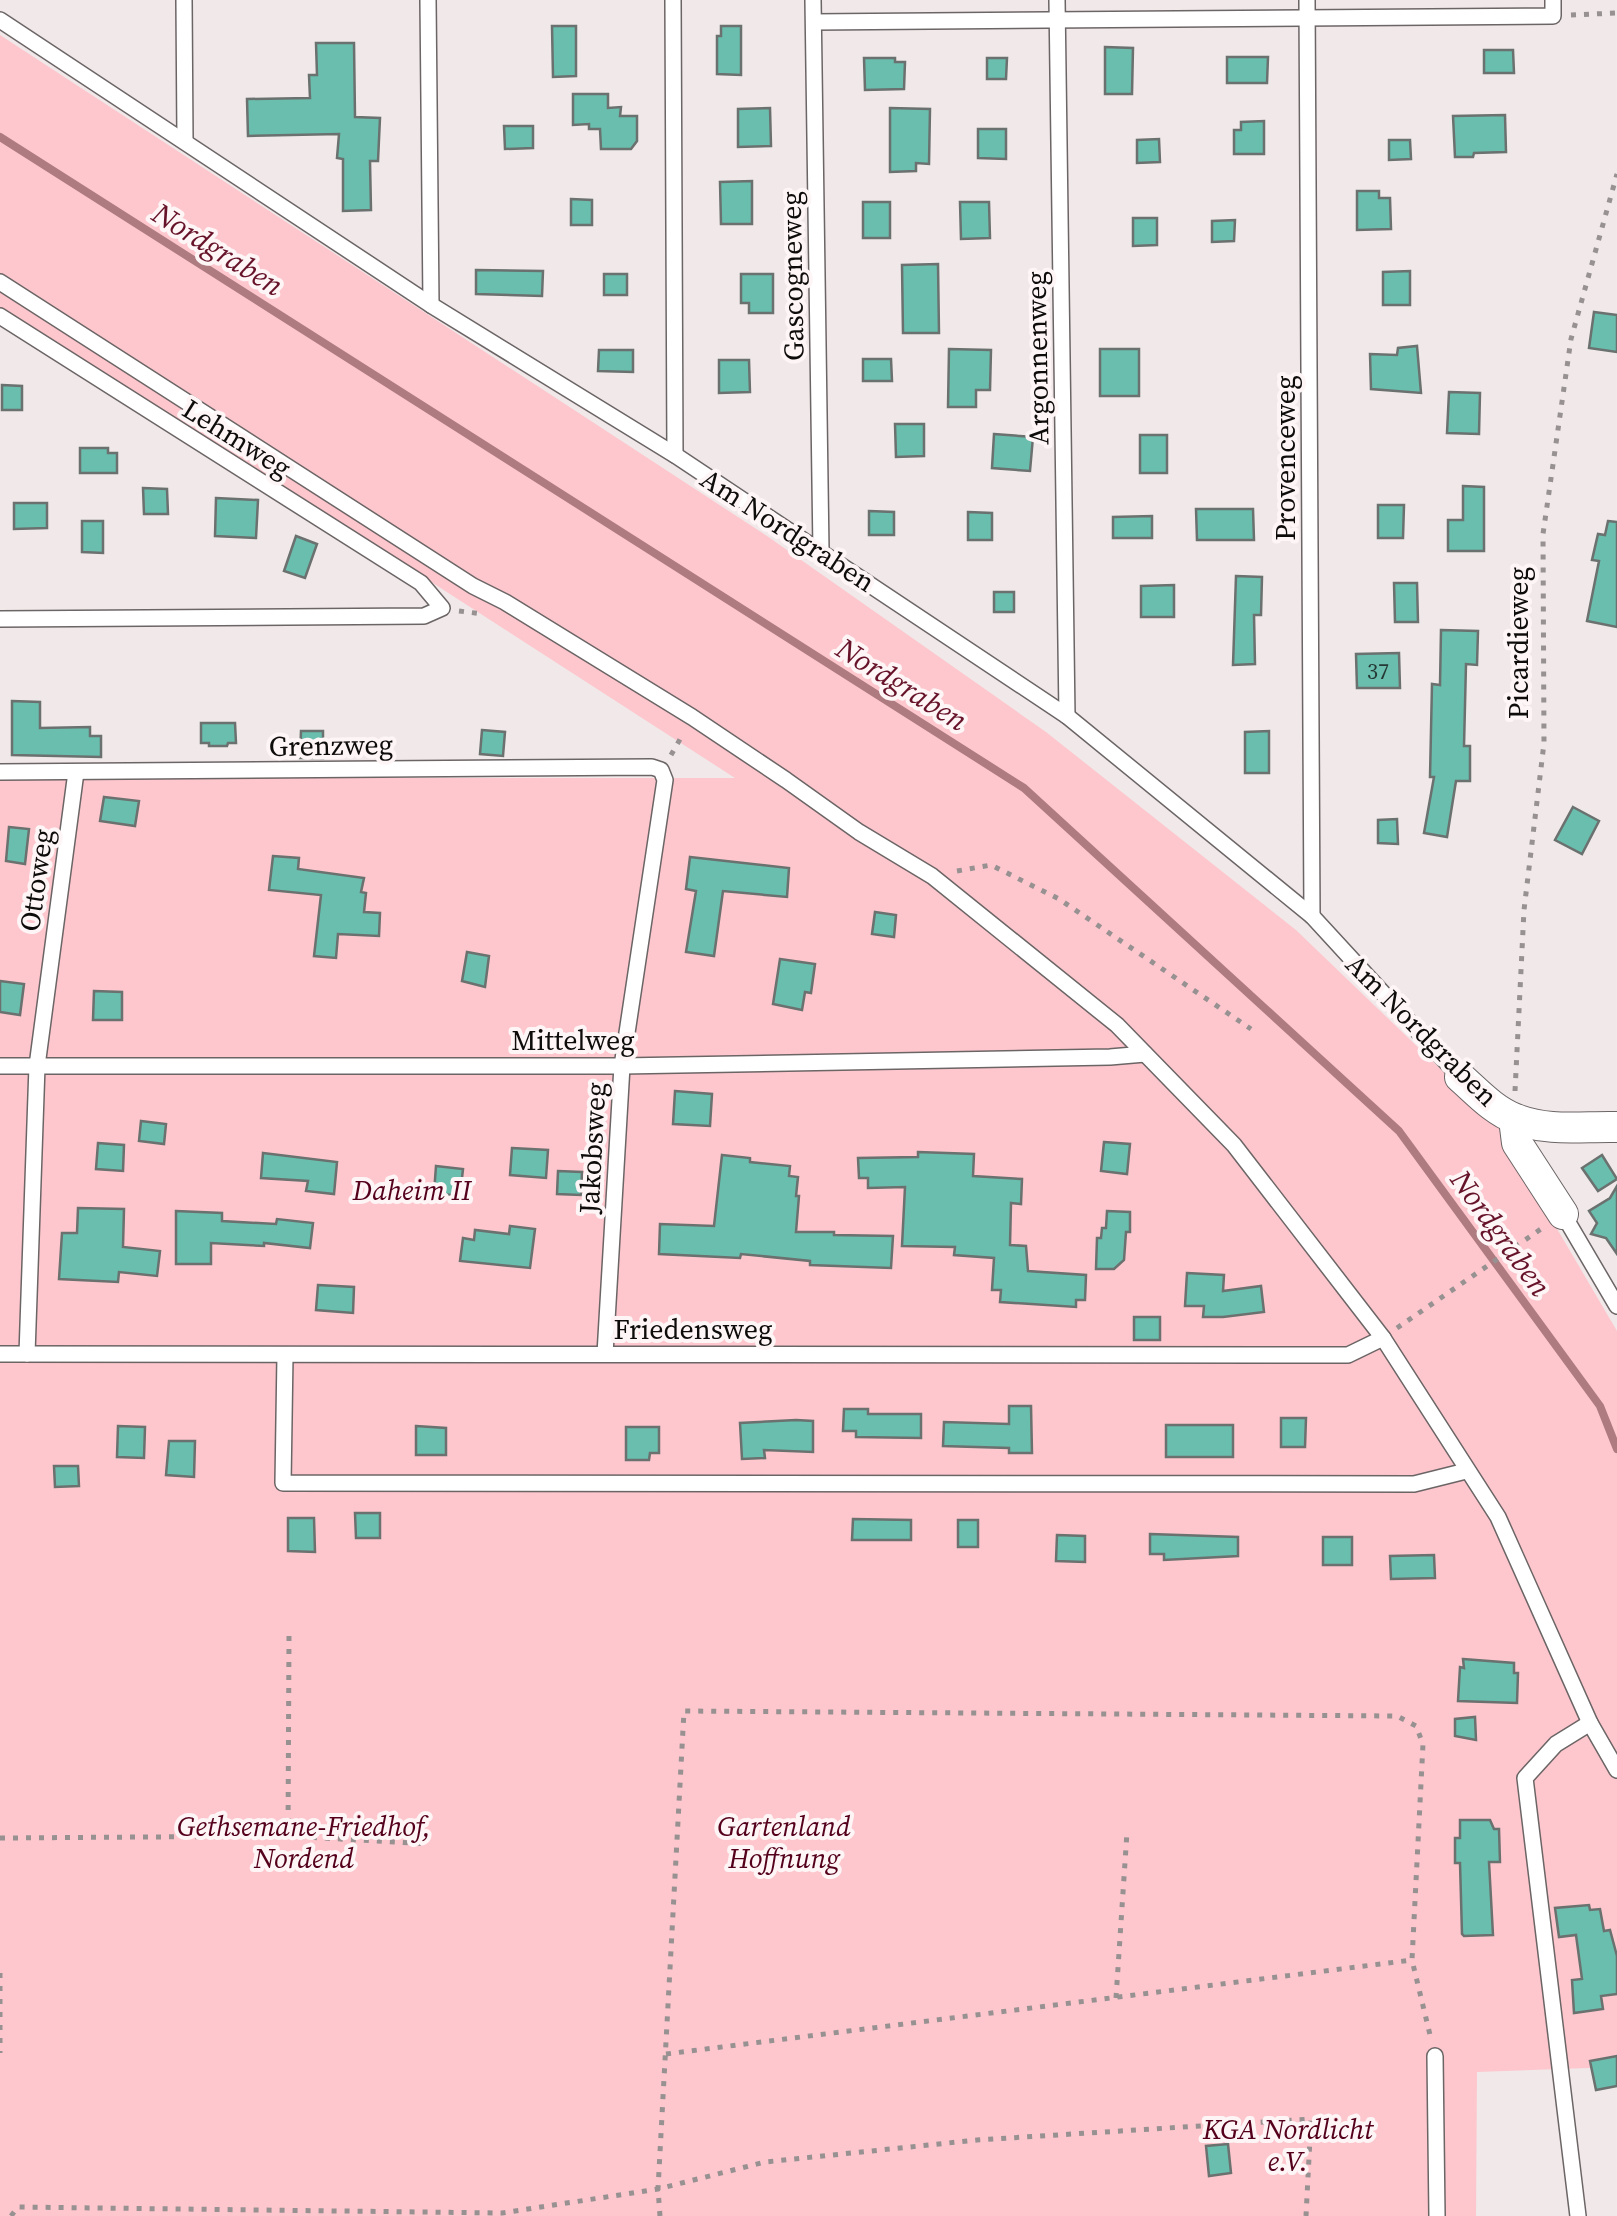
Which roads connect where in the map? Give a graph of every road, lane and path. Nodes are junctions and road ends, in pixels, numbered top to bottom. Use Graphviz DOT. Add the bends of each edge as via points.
graph roads {
  1 [pos="184,0"];
  2 [pos="428,0"];
  3 [pos="673,0"];
  4 [pos="814,0"];
  5 [pos="1057,0"];
  6 [pos="1307,0"];
  7 [pos="1553,8"];
  8 [pos="1617,13"];
  9 [pos="1307,18"];
  10 [pos="0,20"];
  11 [pos="1058,21"];
  12 [pos="814,22"];
  13 [pos="185,140"];
  14 [pos="1617,174"];
  15 [pos="0,282"];
  16 [pos="432,305"];
  17 [pos="0,316"];
  18 [pos="675,456"];
  19 [pos="821,551"];
  20 [pos="0,619"];
  21 [pos="1067,716"];
  22 [pos="692,717"];
  23 [pos="661,770"];
  24 [pos="0,772"];
  25 [pos="76,772"];
  26 [pos="932,876"];
  27 [pos="1312,916"];
  28 [pos="1251,1028"];
  29 [pos="1146,1054"];
  30 [pos="0,1066"];
  31 [pos="37,1066"];
  32 [pos="622,1066"];
  33 [pos="1460,1077"];
  34 [pos="1514,1119"];
  35 [pos="1617,1127"];
  36 [pos="1563,1214"];
  37 [pos="1532,1235"];
  38 [pos="1617,1306"];
  39 [pos="1382,1338"];
  40 [pos="0,1354"];
  41 [pos="27,1354"];
  42 [pos="605,1354"];
  43 [pos="285,1355"];
  44 [pos="1466,1470"];
  45 [pos="289,1636"];
  46 [pos="1590,1722"];
  47 [pos="1617,1770"];
  48 [pos="1127,1832"];
  49 [pos="288,1836"];
  50 [pos="0,1838"];
  51 [pos="428,1844"];
  52 [pos="1412,1960"];
  53 [pos="0,1973"];
  54 [pos="1116,1998"];
  55 [pos="0,2053"];
  56 [pos="666,2054"];
  57 [pos="1435,2056"];
  58 [pos="658,2189"];
  59 [pos="11,2216"];
  60 [pos="660,2216"];
  61 [pos="1306,2216"];
  62 [pos="1437,2216"];
  63 [pos="1578,2216"];
  1 -- 13 [label="lane"];
  2 -- 16 [label="lane"];
  3 -- 18 [label="lane"];
  4 -- 12 [label="lane, Gascogneweg"];
  5 -- 11 [label="lane, Argonnenweg"];
  6 -- 9 [label="lane, Provenceweg"];
  7 -- 8 [label="path"];
  7 -- 9 [label="lane"];
  9 -- 11 [label="lane"];
  9 -- 27 [label="lane, Provenceweg"];
  10 -- 13 [label="lane, Am Nordgraben"];
  11 -- 12 [label="lane"];
  11 -- 21 [label="lane, Argonnenweg"];
  12 -- 19 [label="lane, Gascogneweg"];
  13 -- 16 [label="lane, Am Nordgraben"];
  14 -- 34 [label="path, Picardieweg" via="1570,339 1543,534 1544,743 1524,910"];
  15 -- 22 [label="lane" via="473,586"];
  16 -- 18 [label="lane, Am Nordgraben"];
  17 -- 20 [label="lane, Lehmweg" via="421,583 442,608 424,616"];
  18 -- 19 [label="lane, Am Nordgraben"];
  19 -- 21 [label="lane, Am Nordgraben"];
  21 -- 27 [label="lane, Am Nordgraben"];
  22 -- 23 [label="path"];
  22 -- 26 [label="lane"];
  23 -- 25 [label="lane, Grenzweg"];
  23 -- 32 [label="lane, Jakobsweg" via="665,780"];
  24 -- 25 [label="lane, Grenzweg"];
  25 -- 31 [label="lane, Ottoweg"];
  26 -- 28 [label="path" via="990,865 1059,899"];
  26 -- 29 [label="lane"];
  27 -- 33 [label="lane, Am Nordgraben"];
  29 -- 32 [label="lane, Mittelweg"];
  29 -- 39 [label="lane" via="1234,1144"];
  30 -- 31 [label="lane, Mittelweg"];
  31 -- 32 [label="lane, Mittelweg"];
  31 -- 41 [label="lane, Ottoweg"];
  32 -- 42 [label="lane, Jakobsweg"];
  33 -- 34 [label="street, Am Nordgraben"];
  34 -- 35 [label="street" via="1565,1128"];
  34 -- 36 [label="street" via="1517,1143"];
  36 -- 38 [label="lane"];
  37 -- 39 [label="path"];
  39 -- 42 [label="lane, Friedensweg" via="1348,1356"];
  39 -- 44 [label="lane"];
  40 -- 41 [label="lane, Friedensweg"];
  41 -- 43 [label="lane, Friedensweg"];
  42 -- 43 [label="lane, Friedensweg"];
  43 -- 44 [label="lane" via="283,1483 1414,1484"];
  44 -- 46 [label="lane" via="1498,1517"];
  45 -- 49 [label="path"];
  46 -- 47 [label="lane"];
  46 -- 63 [label="lane" via="1556,1744 1525,1778"];
  48 -- 54 [label="path"];
  49 -- 50 [label="path"];
  49 -- 51 [label="path"];
  52 -- 54 [label="path"];
  52 -- 56 [label="path" via="1422,1744 1416,1726 1397,1716 684,1711"];
  52 -- 57 [label="path"];
  53 -- 55 [label="path"];
  54 -- 56 [label="path"];
  56 -- 58 [label="path"];
  57 -- 62 [label="lane"];
  58 -- 59 [label="path" via="502,2213 18,2207"];
  58 -- 60 [label="path"];
  58 -- 61 [label="path" via="765,2162 977,2140 1311,2119"];
}
